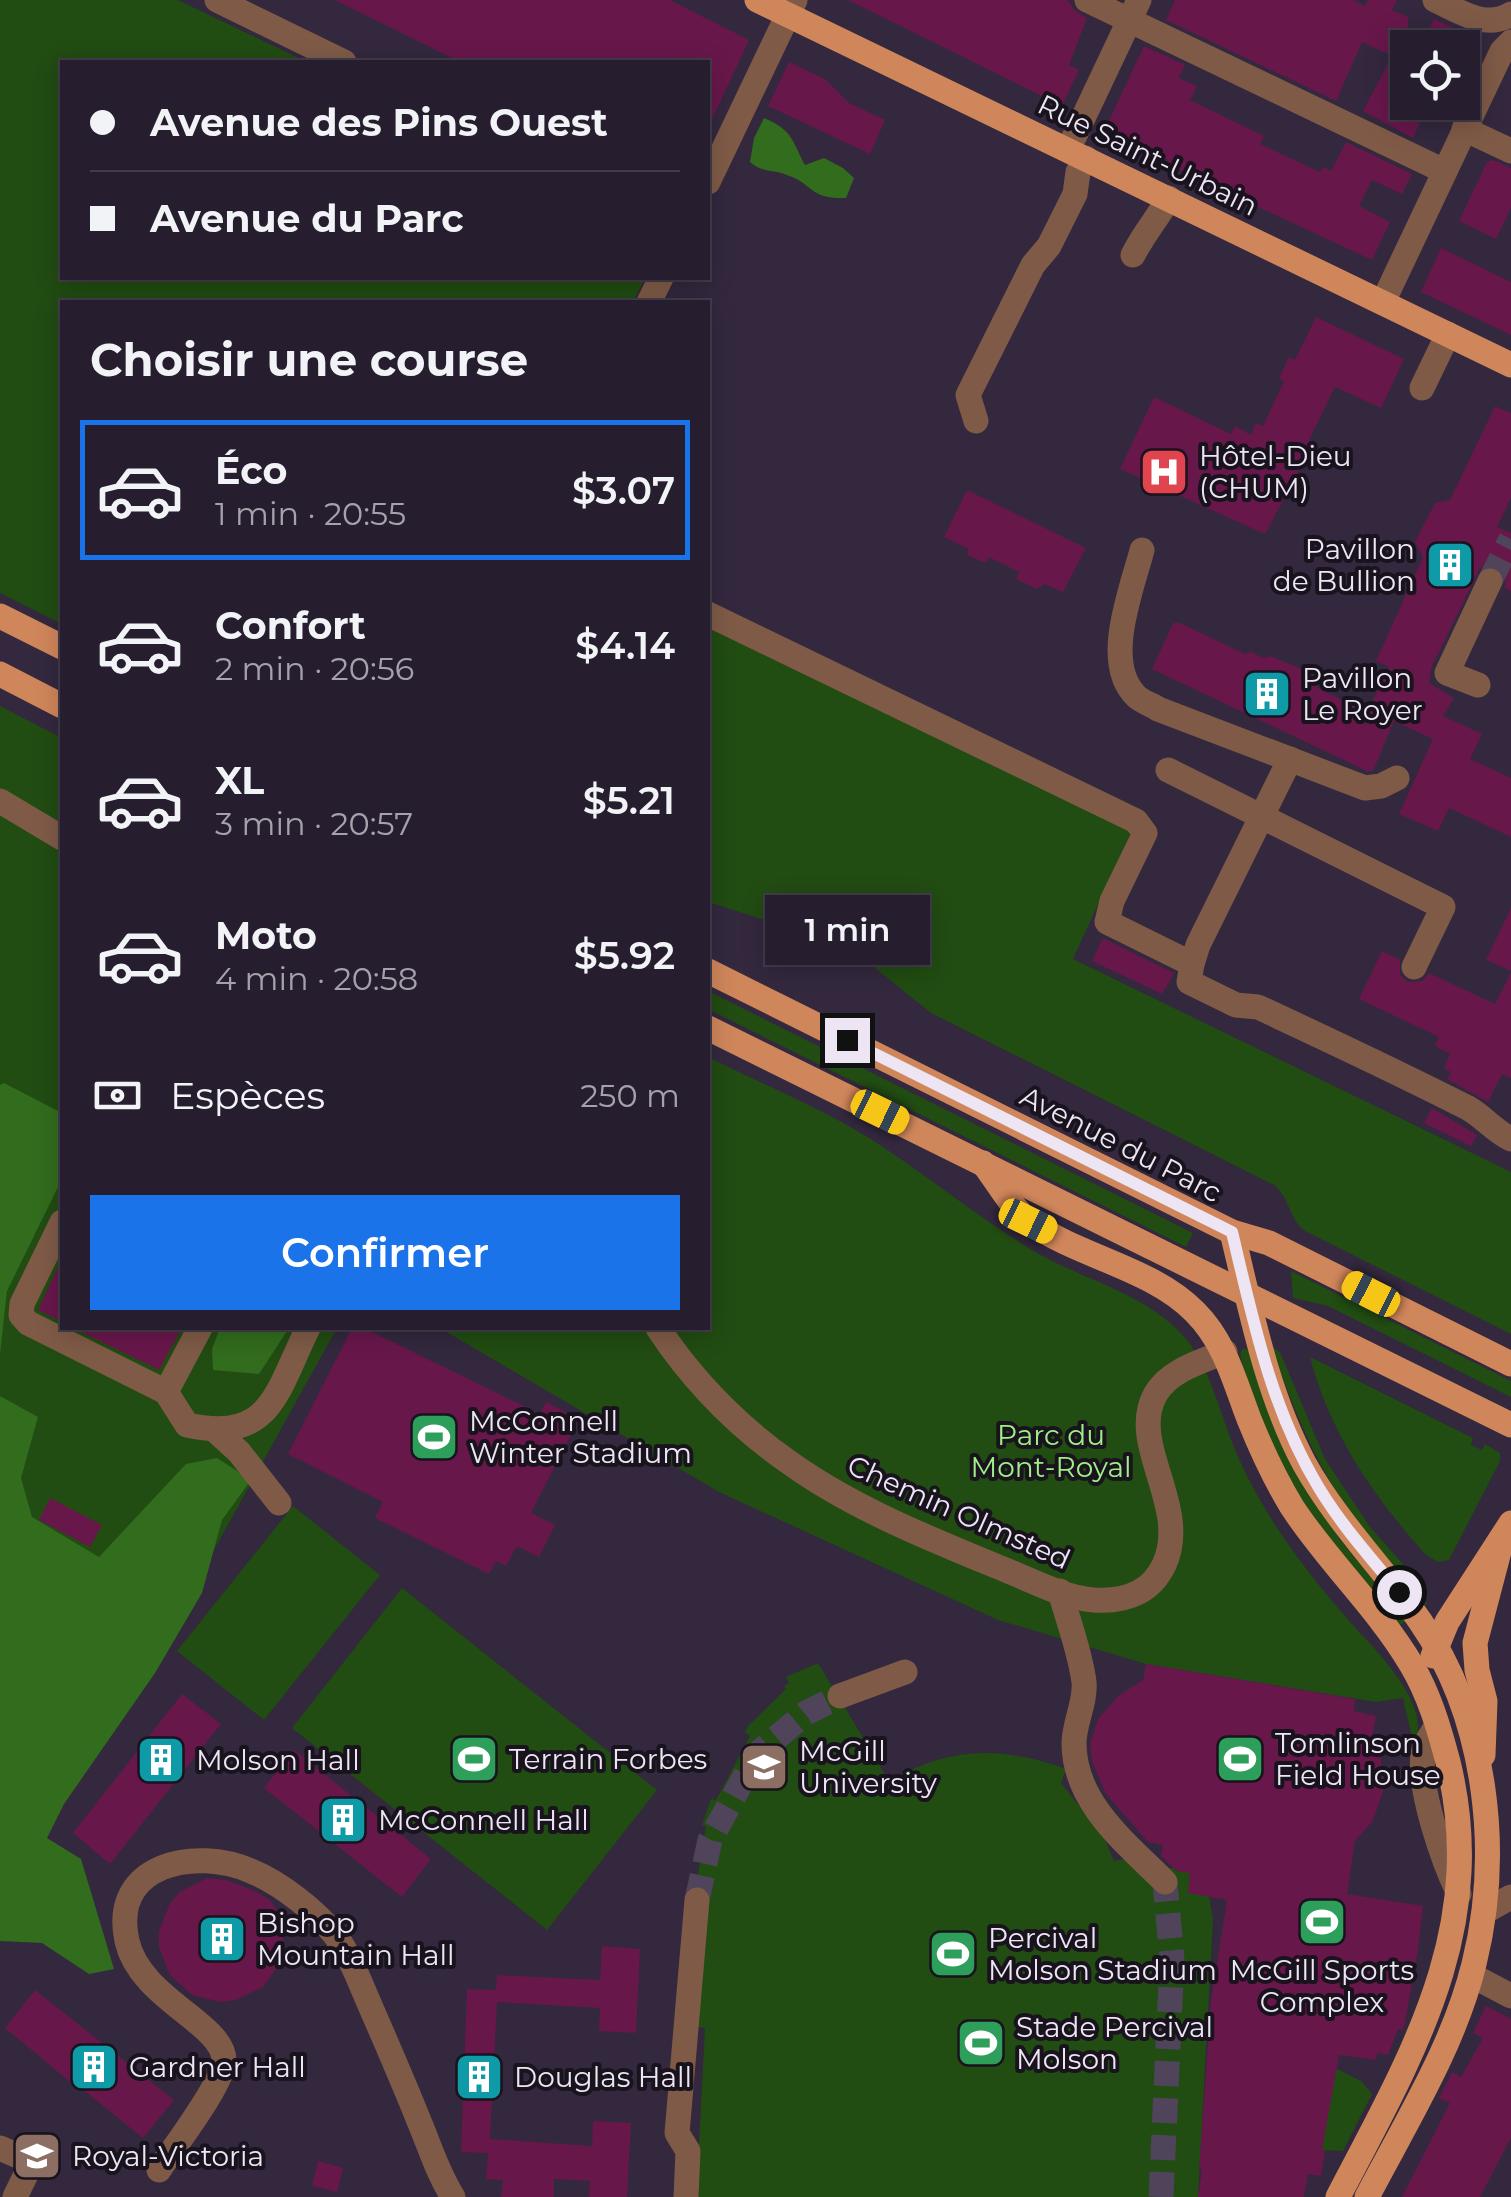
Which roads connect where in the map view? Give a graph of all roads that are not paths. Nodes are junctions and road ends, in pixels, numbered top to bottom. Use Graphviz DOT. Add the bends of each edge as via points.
graph roads {
  1 [pos="218,0"];
  2 [pos="758,0"];
  3 [pos="1087,0"];
  4 [pos="1435,0"];
  5 [pos="792,8"];
  6 [pos="1135,10"];
  7 [pos="1508,30"];
  8 [pos="340,60"];
  9 [pos="1464,129"];
  10 [pos="1511,151"];
  11 [pos="1077,160"];
  12 [pos="1444,171"];
  13 [pos="710,178"];
  14 [pos="1169,198"];
  15 [pos="1140,258"];
  16 [pos="1384,302"];
  17 [pos="1448,334"];
  18 [pos="1511,365"];
  19 [pos="1422,388"];
  20 [pos="976,421"];
  21 [pos="1142,550"];
  22 [pos="1490,581"];
  23 [pos="710,615"];
  24 [pos="0,616"];
  25 [pos="60,646"];
  26 [pos="0,674"];
  27 [pos="1478,686"];
  28 [pos="60,705"];
  29 [pos="1290,760"];
  30 [pos="1168,770"];
  31 [pos="1397,778"];
  32 [pos="0,801"];
  33 [pos="1262,817"];
  34 [pos="60,837"];
  35 [pos="1192,964"];
  36 [pos="1414,967"];
  37 [pos="710,972"];
  38 [pos="710,1029"];
  39 [pos="1511,1139"];
  40 [pos="982,1163"];
  41 [pos="60,1226"];
  42 [pos="1232,1232"];
  43 [pos="1247,1295"];
  44 [pos="199,1330"];
  45 [pos="307,1330"];
  46 [pos="659,1330"];
  47 [pos="1216,1355"];
  48 [pos="1511,1364"];
  49 [pos="166,1392"];
  50 [pos="1511,1425"];
  51 [pos="217,1432"];
  52 [pos="279,1503"];
  53 [pos="1507,1531"];
  54 [pos="1060,1591"];
  55 [pos="1436,1648"];
  56 [pos="905,1672"];
  57 [pos="1423,1688"];
  58 [pos="840,1696"];
  59 [pos="1482,1785"];
  60 [pos="1165,1882"];
  61 [pos="1511,1897"];
  62 [pos="697,1900"];
  63 [pos="1484,1912"];
  64 [pos="1471,1975"];
  65 [pos="1511,1996"];
  66 [pos="0,2148"];
  67 [pos="158,2170"];
  68 [pos="15,2197"];
  69 [pos="453,2197"];
  70 [pos="686,2197"];
  71 [pos="1338,2197"];
  72 [pos="1367,2197"];
  1 -- 8 [label="street"];
  2 -- 5 [label="main road, Rue Saint-Urbain"];
  3 -- 6 [label="street"];
  4 -- 7 [label="street"];
  5 -- 11 [label="main road, Rue Saint-Urbain"];
  5 -- 13 [label="street"];
  6 -- 11 [label="street"];
  6 -- 12 [label="street"];
  7 -- 9 [label="street"];
  9 -- 10 [label="street"];
  9 -- 12 [label="street"];
  11 -- 14 [label="main road, Rue Saint-Urbain"];
  11 -- 20 [label="street" via="1075,194 968,394"];
  12 -- 16 [label="street"];
  14 -- 15 [label="street" via="1155,224 1158,235"];
  14 -- 16 [label="main road, Rue Saint-Urbain"];
  16 -- 17 [label="main road, Rue Saint-Urbain"];
  17 -- 18 [label="main road, Rue Saint-Urbain"];
  17 -- 19 [label="street"];
  21 -- 29 [label="street" via="1121,629 1120,658 1136,696"];
  22 -- 27 [label="street" via="1447,673"];
  23 -- 35 [label="street" via="1136,821 1145,833 1106,922"];
  24 -- 25 [label="main road"];
  26 -- 28 [label="main road"];
  29 -- 31 [label="street" via="1364,788"];
  29 -- 33 [label="street"];
  30 -- 33 [label="street"];
  32 -- 34 [label="street"];
  33 -- 35 [label="street"];
  33 -- 36 [label="street" via="1443,907"];
  35 -- 39 [label="street" via="1189,982 1406,1076 1486,1118"];
  37 -- 42 [label="main road, Avenue du Parc"];
  38 -- 40 [label="main road"];
  40 -- 43 [label="main road"];
  40 -- 47 [label="main road" via="1028,1221 1172,1293 1205,1322"];
  41 -- 49 [label="street" via="21,1315"];
  42 -- 43 [label="main road"];
  42 -- 48 [label="main road, Avenue du Parc" via="1268,1243"];
  43 -- 50 [label="main road"];
  43 -- 55 [label="main road" via="1276,1400 1303,1460"];
  44 -- 49 [label="street"];
  45 -- 51 [label="street" via="268,1408 251,1424"];
  46 -- 54 [label="street, Chemin Olmsted" via="720,1406 788,1462 875,1511"];
  47 -- 54 [label="street, Chemin Olmsted" via="1174,1377 1153,1398 1150,1441 1172,1531 1160,1572 1150,1586 1115,1600"];
  47 -- 57 [label="main road" via="1284,1494 1399,1645"];
  49 -- 51 [label="street" via="187,1426"];
  51 -- 52 [label="street"];
  53 -- 55 [label="main road"];
  53 -- 59 [label="main road" via="1475,1648 1485,1700"];
  54 -- 60 [label="street" via="1084,1684 1074,1736 1080,1779 1093,1806"];
  55 -- 57 [label="main road"];
  55 -- 59 [label="main road" via="1462,1708"];
  56 -- 58 [label="street"];
  57 -- 71 [label="main road" via="1457,1812 1459,1894 1450,1950 1428,2016"];
  59 -- 63 [label="main road"];
  61 -- 63 [label="street"];
  62 -- 70 [label="street" via="677,2133 688,2151"];
  63 -- 64 [label="main road"];
  64 -- 65 [label="street"];
  64 -- 72 [label="main road" via="1442,2052"];
  66 -- 68 [label="street" via="32,2162"];
  67 -- 69 [label="street" via="219,2079 223,2053 215,2037 136,1966 125,1930 127,1902 153,1872 214,1860 268,1880 342,1946"];
}
